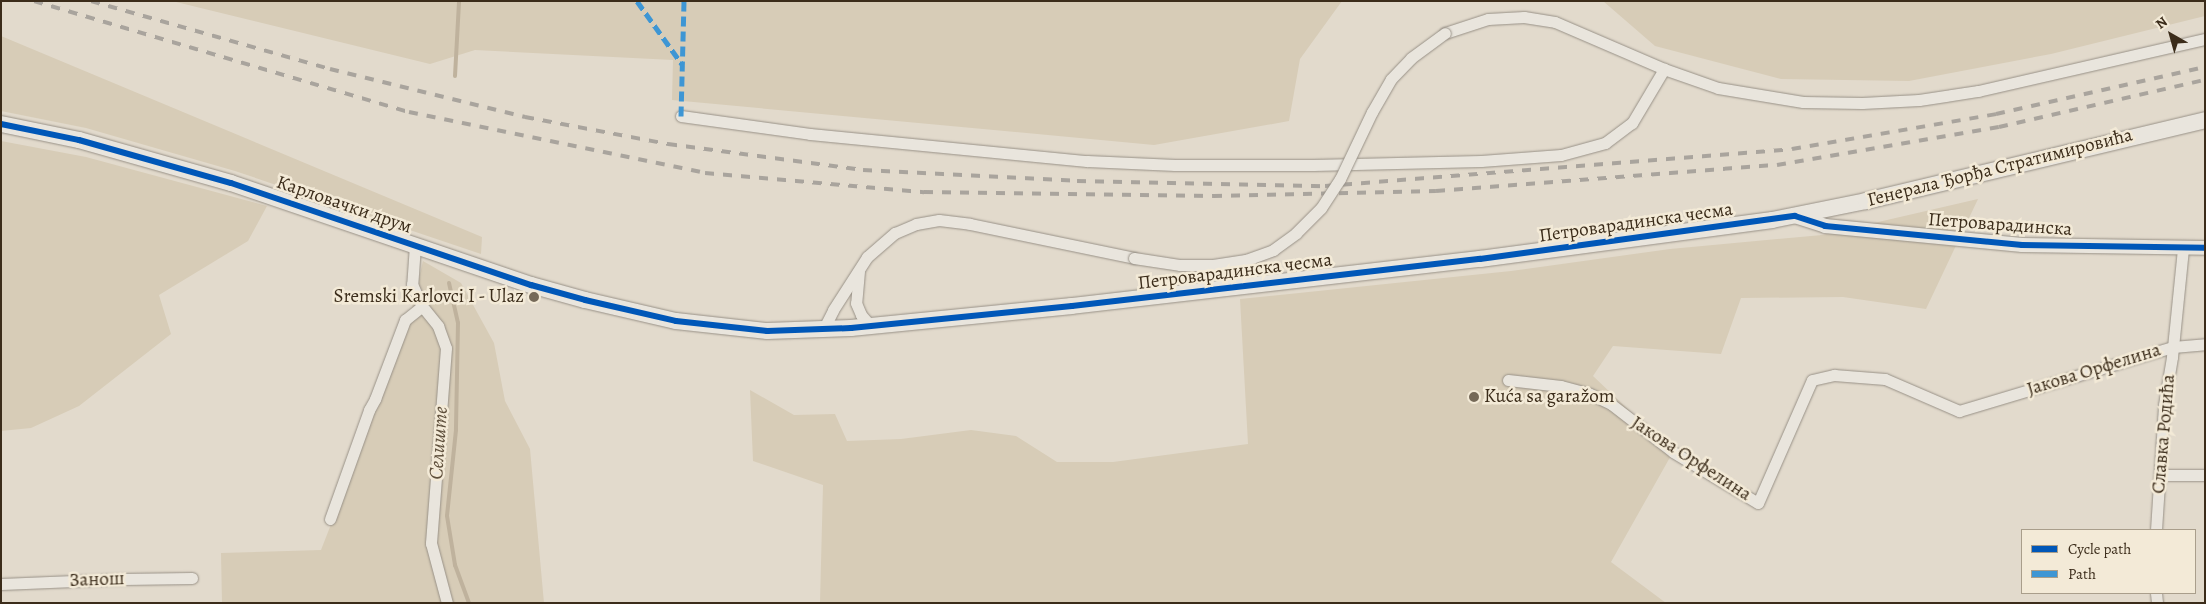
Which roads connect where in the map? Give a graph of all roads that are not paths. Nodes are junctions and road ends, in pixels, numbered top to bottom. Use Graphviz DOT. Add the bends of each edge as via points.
graph roads {
  1 [pos="2205,39"];
  2 [pos="1664,69"];
  3 [pos="681,116"];
  4 [pos="2205,120"];
  5 [pos="1,124"];
  6 [pos="1795,216"];
  7 [pos="415,245"];
  8 [pos="2183,248"];
  9 [pos="2205,248"];
  10 [pos="859,268"];
  11 [pos="422,306"];
  12 [pos="676,320"];
  13 [pos="870,325"];
  14 [pos="824,330"];
  15 [pos="2205,344"];
  16 [pos="2173,346"];
  17 [pos="1508,380"];
  18 [pos="2205,474"];
  19 [pos="2160,475"];
  20 [pos="330,519"];
  21 [pos="2156,529"];
  22 [pos="192,578"];
  23 [pos="1,584"];
  24 [pos="447,603"];
  1 -- 2 [label="street" via="1978,91 1862,104 1803,102 1755,95 1718,88"];
  2 -- 3 [label="street" via="1632,123 1605,143 1561,155 1481,161 1254,165 1087,161 820,136"];
  2 -- 10 [label="street, bridge" via="1556,22 1524,17 1488,19 1445,33 1411,58 1391,79 1326,201 1296,233 1273,250 1246,260 1180,265 940,220 916,224 895,233"];
  4 -- 6 [label="main road, Генерала Ђорђа Стратимировића"];
  5 -- 7 [label="main road, Карловачки друм" via="79,140 204,175"];
  6 -- 8 [label="street, Петроварадинска" via="1824,226 2022,244"];
  6 -- 13 [label="main road, Петроварадинска чесма" via="1480,259 1072,306"];
  7 -- 11 [label="street" via="412,284"];
  7 -- 12 [label="main road, Карловачки друм" via="555,292"];
  8 -- 9 [label="street, Петроварадинска"];
  8 -- 16 [label="street, Славка Родића"];
  10 -- 13 [label="street" via="856,303"];
  10 -- 14 [label="street"];
  11 -- 20 [label="street" via="406,320"];
  11 -- 24 [label="street" via="438,326 446,348 431,544"];
  12 -- 14 [label="main road, Петроварадинска чесма" via="767,331"];
  13 -- 14 [label="main road, Петроварадинска чесма"];
  15 -- 16 [label="street, Јакова Орфелина"];
  16 -- 17 [label="street, Јакова Орфелина" via="1959,411 1885,379 1834,375 1812,380 1758,503 1673,452 1611,404 1561,386"];
  16 -- 19 [label="street, Славка Родића" via="2164,405"];
  18 -- 19 [label="street"];
  19 -- 21 [label="street, Славка Родића"];
  22 -- 23 [label="street, Занош"];
}
